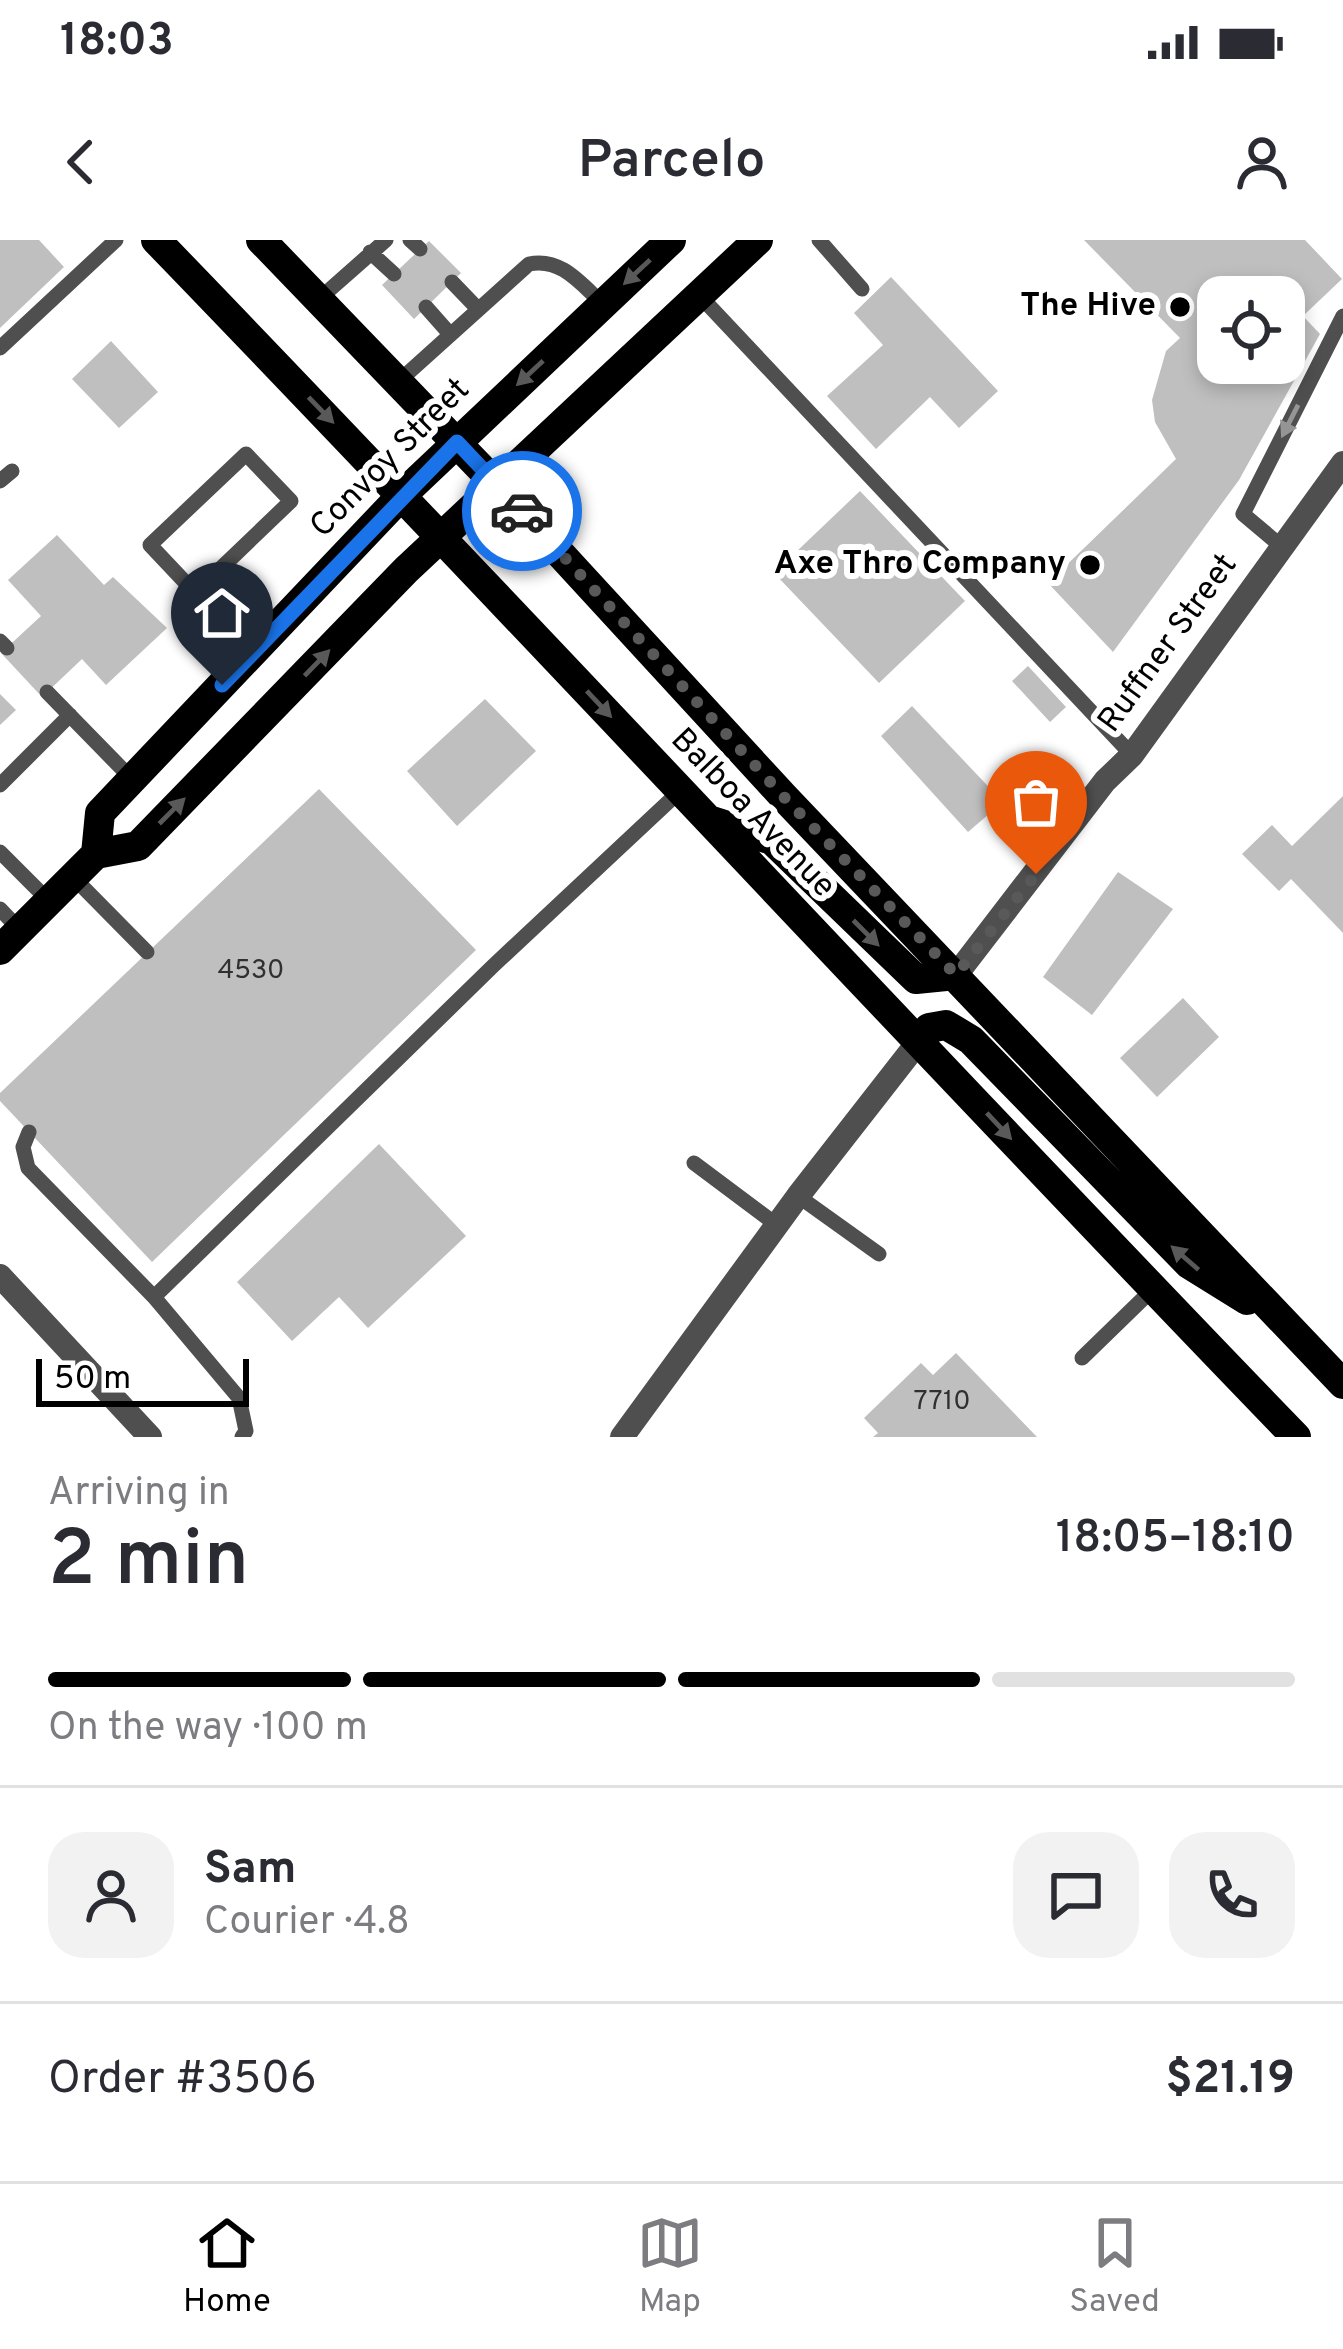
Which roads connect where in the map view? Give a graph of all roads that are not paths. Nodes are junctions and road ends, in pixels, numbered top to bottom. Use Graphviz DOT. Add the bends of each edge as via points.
graph roads {
  1 [pos="116,240"];
  2 [pos="156,240"];
  3 [pos="261,240"];
  4 [pos="386,240"];
  5 [pos="671,240"];
  6 [pos="758,240"];
  7 [pos="819,240"];
  8 [pos="370,252"];
  9 [pos="394,274"];
  10 [pos="452,282"];
  11 [pos="862,289"];
  12 [pos="699,295"];
  13 [pos="318,300"];
  14 [pos="603,304"];
  15 [pos="426,307"];
  16 [pos="477,308"];
  17 [pos="1343,316"];
  18 [pos="449,333"];
  19 [pos="0,348"];
  20 [pos="398,382"];
  21 [pos="457,442"];
  22 [pos="1343,463"];
  23 [pos="498,486"];
  24 [pos="403,494"];
  25 [pos="442,536"];
  26 [pos="1281,546"];
  27 [pos="195,593"];
  28 [pos="252,653"];
  29 [pos="47,692"];
  30 [pos="70,716"];
  31 [pos="1132,755"];
  32 [pos="132,779"];
  33 [pos="0,785"];
  34 [pos="680,791"];
  35 [pos="706,820"];
  36 [pos="0,852"];
  37 [pos="96,854"];
  38 [pos="73,877"];
  39 [pos="49,902"];
  40 [pos="7,930"];
  41 [pos="147,952"];
  42 [pos="956,975"];
  43 [pos="919,1041"];
  44 [pos="29,1132"];
  45 [pos="694,1163"];
  46 [pos="798,1196"];
  47 [pos="777,1225"];
  48 [pos="879,1254"];
  49 [pos="0,1276"];
  50 [pos="1153,1289"];
  51 [pos="154,1297"];
  52 [pos="1282,1323"];
  53 [pos="1082,1358"];
  54 [pos="1343,1384"];
  55 [pos="151,1437"];
  56 [pos="242,1437"];
  57 [pos="622,1437"];
  58 [pos="1296,1437"];
  1 -- 19 [label="lane"];
  2 -- 24 [label="main road, Balboa Avenue, one-way"];
  3 -- 13 [label="main road, Balboa Avenue"];
  4 -- 8 [label="lane"];
  5 -- 14 [label="main road, Convoy Street, one-way"];
  6 -- 12 [label="main road, Convoy Street"];
  7 -- 11 [label="lane"];
  8 -- 9 [label="lane"];
  8 -- 13 [label="lane"];
  10 -- 16 [label="lane"];
  12 -- 23 [label="main road, Convoy Street"];
  12 -- 31 [label="lane"];
  13 -- 20 [label="main road, Balboa Avenue"];
  14 -- 16 [label="lane" via="568,271 543,261"];
  14 -- 21 [label="main road, Convoy Street, one-way"];
  15 -- 18 [label="lane"];
  16 -- 18 [label="lane"];
  17 -- 26 [label="lane, one-way" via="1243,514"];
  18 -- 20 [label="lane"];
  20 -- 21 [label="main road, Balboa Avenue"];
  21 -- 23 [label="main road, Balboa Avenue"];
  21 -- 24 [label="main road, Convoy Street"];
  22 -- 26 [label="street, Ruffner Street"];
  23 -- 25 [label="main road, Convoy Street"];
  23 -- 42 [label="main road, Balboa Avenue"];
  24 -- 25 [label="main road, Balboa Avenue"];
  24 -- 28 [label="main road, Convoy Street"];
  25 -- 34 [label="main road, Balboa Avenue, one-way"];
  37 -- 25 [label="main road, Convoy Street, one-way" via="138,846"];
  26 -- 31 [label="street, Ruffner Street"];
  27 -- 27 [label="lane" via="150,545 246,454 291,501"];
  27 -- 28 [label="lane"];
  28 -- 32 [label="main road, Convoy Street"];
  29 -- 30 [label="lane"];
  30 -- 32 [label="lane"];
  30 -- 33 [label="lane"];
  31 -- 42 [label="street, Ruffner Street"];
  32 -- 37 [label="main road, Convoy Street" via="100,813"];
  34 -- 35 [label="main road, Balboa Avenue"];
  34 -- 51 [label="lane"];
  35 -- 42 [label="main road, one-way" via="772,840 916,979"];
  35 -- 43 [label="main road, Balboa Avenue"];
  36 -- 39 [label="lane"];
  37 -- 38 [label="main road, Convoy Street"];
  38 -- 39 [label="main road, Convoy Street"];
  38 -- 41 [label="lane"];
  39 -- 40 [label="main road, Convoy Street"];
  42 -- 52 [label="main road, Balboa Avenue"];
  43 -- 46 [label="street"];
  43 -- 50 [label="main road, Balboa Avenue, one-way"];
  52 -- 43 [label="main road, one-way" via="1189,1264 971,1040 946,1025 929,1028"];
  44 -- 51 [label="lane" via="28,1168"];
  45 -- 47 [label="lane"];
  46 -- 47 [label="street"];
  46 -- 48 [label="lane"];
  47 -- 57 [label="street"];
  49 -- 55 [label="street"];
  50 -- 53 [label="lane"];
  50 -- 58 [label="main road, Balboa Avenue"];
  51 -- 56 [label="lane" via="239,1398"];
  52 -- 54 [label="main road, Balboa Avenue"];
}
